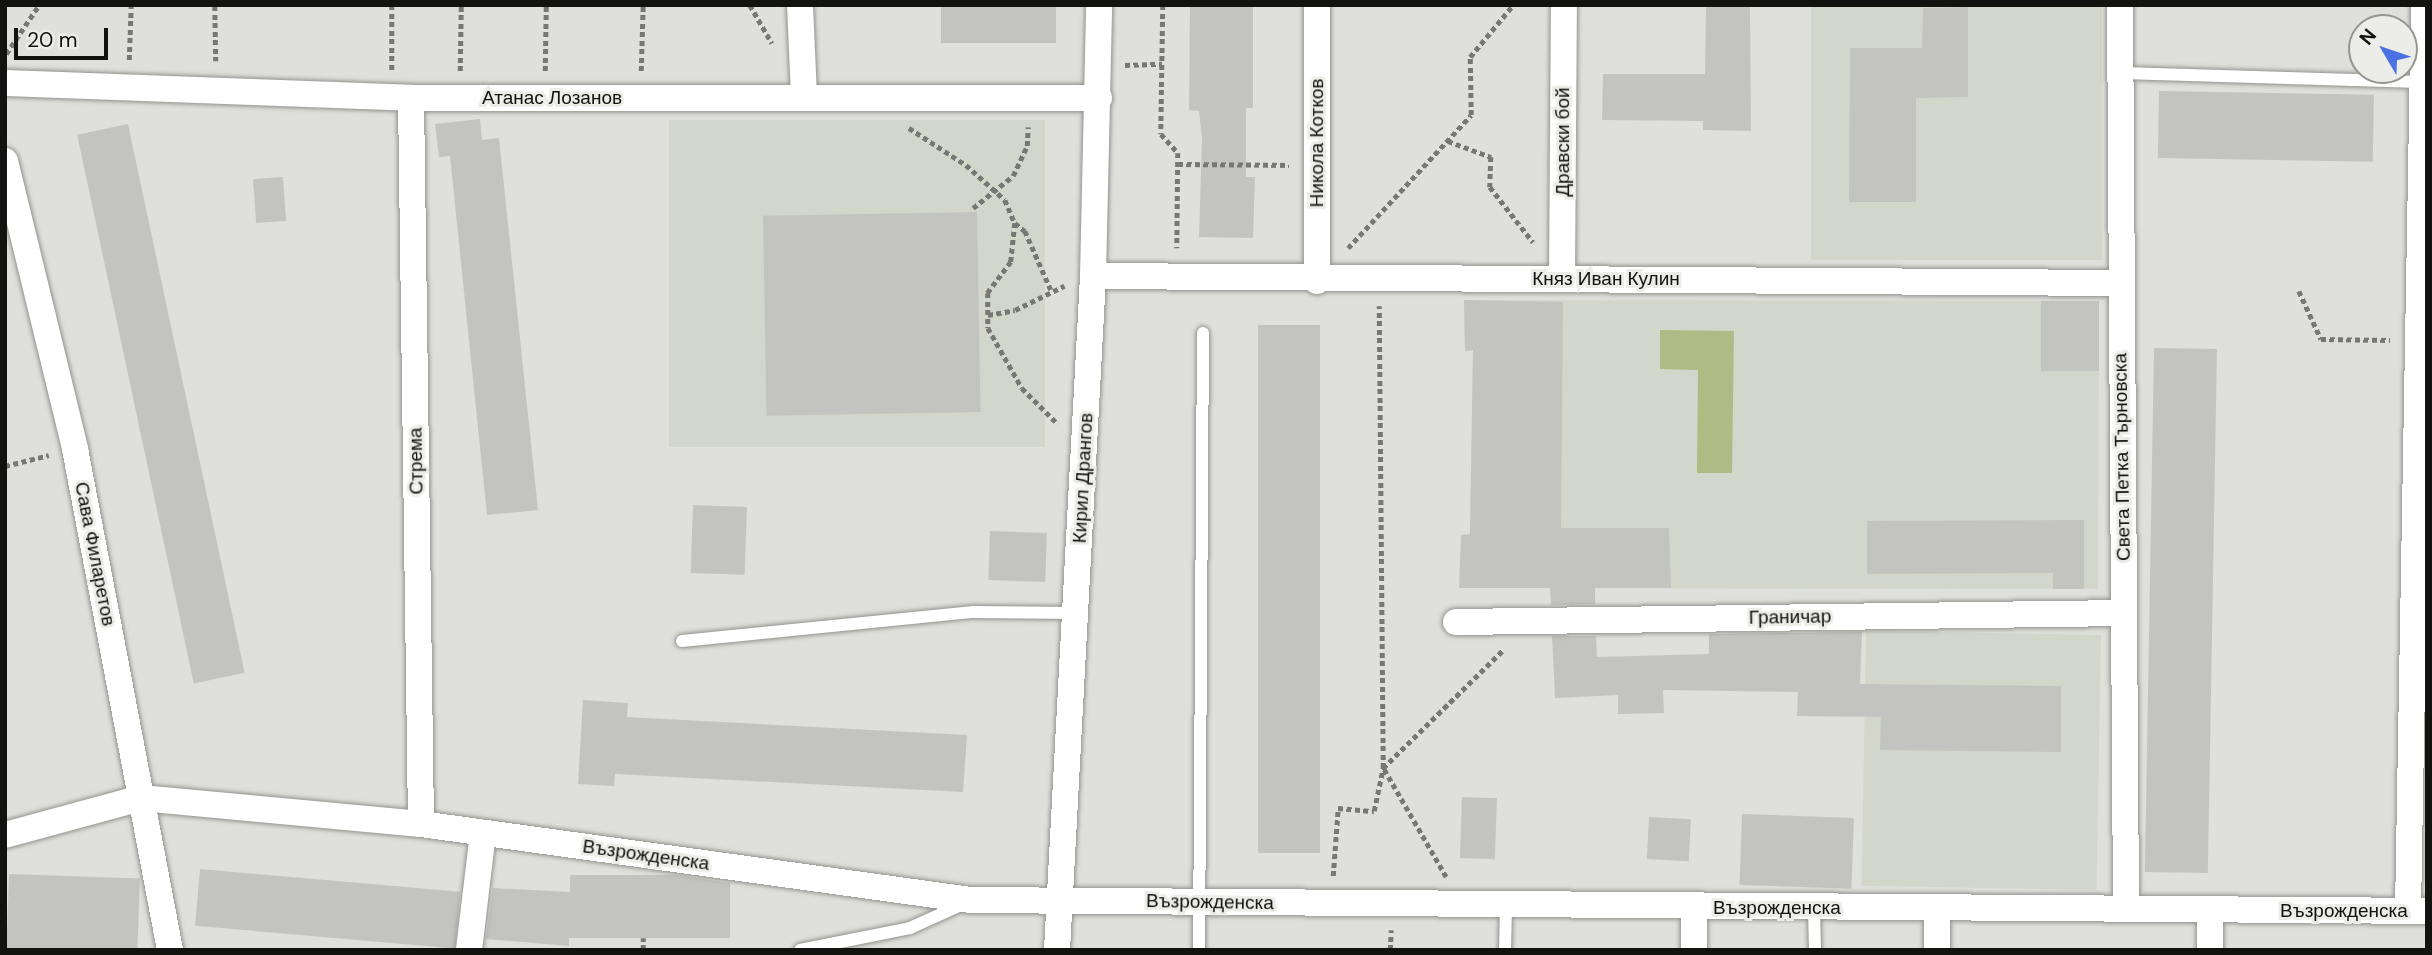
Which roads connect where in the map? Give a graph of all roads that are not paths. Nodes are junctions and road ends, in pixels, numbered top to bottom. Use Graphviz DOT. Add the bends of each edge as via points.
graph roads {
  1 [pos="800,5"];
  2 [pos="1099,5"];
  3 [pos="1317,5"];
  4 [pos="1564,5"];
  5 [pos="2120,5"];
  6 [pos="2424,5"];
  7 [pos="2119,73"];
  8 [pos="2422,82"];
  9 [pos="5,83"];
  10 [pos="402,97"];
  11 [pos="804,98"];
  12 [pos="1099,99"];
  13 [pos="5,160"];
  14 [pos="2423,172"];
  15 [pos="1093,276"];
  16 [pos="1562,279"];
  17 [pos="1317,281"];
  18 [pos="2119,283"];
  19 [pos="1203,333"];
  20 [pos="1076,613"];
  21 [pos="2124,613"];
  22 [pos="1457,622"];
  23 [pos="682,641"];
  24 [pos="141,798"];
  25 [pos="421,824"];
  26 [pos="483,833"];
  27 [pos="5,835"];
  28 [pos="971,900"];
  29 [pos="1061,901"];
  30 [pos="1200,902"];
  31 [pos="1506,905"];
  32 [pos="1814,906"];
  33 [pos="1937,907"];
  34 [pos="1694,908"];
  35 [pos="2126,909"];
  36 [pos="2210,910"];
  37 [pos="2418,911"];
  38 [pos="815,948"];
  39 [pos="170,950"];
  40 [pos="469,950"];
  41 [pos="800,950"];
  42 [pos="1057,950"];
  43 [pos="1199,950"];
  44 [pos="1506,950"];
  45 [pos="1694,950"];
  46 [pos="1815,950"];
  47 [pos="1937,950"];
  48 [pos="2210,950"];
  1 -- 11 [label="street"];
  2 -- 12 [label="street, Кирил Дрангов"];
  3 -- 17 [label="street, Никола Котков"];
  4 -- 16 [label="street, Дравски бой"];
  5 -- 7 [label="street, Света Петка Търновска"];
  6 -- 8 [label="street"];
  7 -- 8 [label="lane"];
  7 -- 18 [label="street, Света Петка Търновска"];
  8 -- 14 [label="street"];
  9 -- 10 [label="street, Атанас Лозанов"];
  10 -- 11 [label="street, Атанас Лозанов"];
  10 -- 25 [label="street, Стрема"];
  11 -- 12 [label="street, Атанас Лозанов"];
  12 -- 15 [label="street, Кирил Дрангов"];
  13 -- 24 [label="street, Сава Филаретов" via="75,449"];
  14 -- 37 [label="street" via="2416,340"];
  15 -- 17 [label="street, Княз Иван Кулин"];
  15 -- 20 [label="street, Кирил Дрангов"];
  16 -- 17 [label="street, Княз Иван Кулин"];
  16 -- 18 [label="street, Княз Иван Кулин"];
  18 -- 21 [label="street, Света Петка Търновска"];
  19 -- 30 [label="lane"];
  20 -- 23 [label="lane" via="974,612"];
  20 -- 29 [label="street, Кирил Дрангов"];
  21 -- 22 [label="street, Граничар"];
  21 -- 35 [label="street, Света Петка Търновска"];
  24 -- 25 [label="street, Възрожденска"];
  24 -- 27 [label="street, Възрожденска"];
  24 -- 39 [label="street, Сава Филаретов"];
  25 -- 26 [label="street, Възрожденска"];
  26 -- 28 [label="street, Възрожденска"];
  26 -- 40 [label="street"];
  28 -- 29 [label="street, Възрожденска"];
  28 -- 38 [label="lane" via="910,928"];
  29 -- 30 [label="street, Възрожденска"];
  29 -- 42 [label="street, Кирил Дрангов"];
  30 -- 31 [label="street, Възрожденска"];
  30 -- 43 [label="lane"];
  31 -- 34 [label="street, Възрожденска"];
  31 -- 44 [label="lane"];
  32 -- 33 [label="street, Възрожденска"];
  32 -- 34 [label="street, Възрожденска"];
  32 -- 46 [label="lane"];
  33 -- 35 [label="street, Възрожденска"];
  33 -- 47 [label="street"];
  34 -- 45 [label="street"];
  35 -- 36 [label="street, Възрожденска"];
  36 -- 37 [label="street, Възрожденска"];
  36 -- 48 [label="street"];
  38 -- 41 [label="lane"];
}
